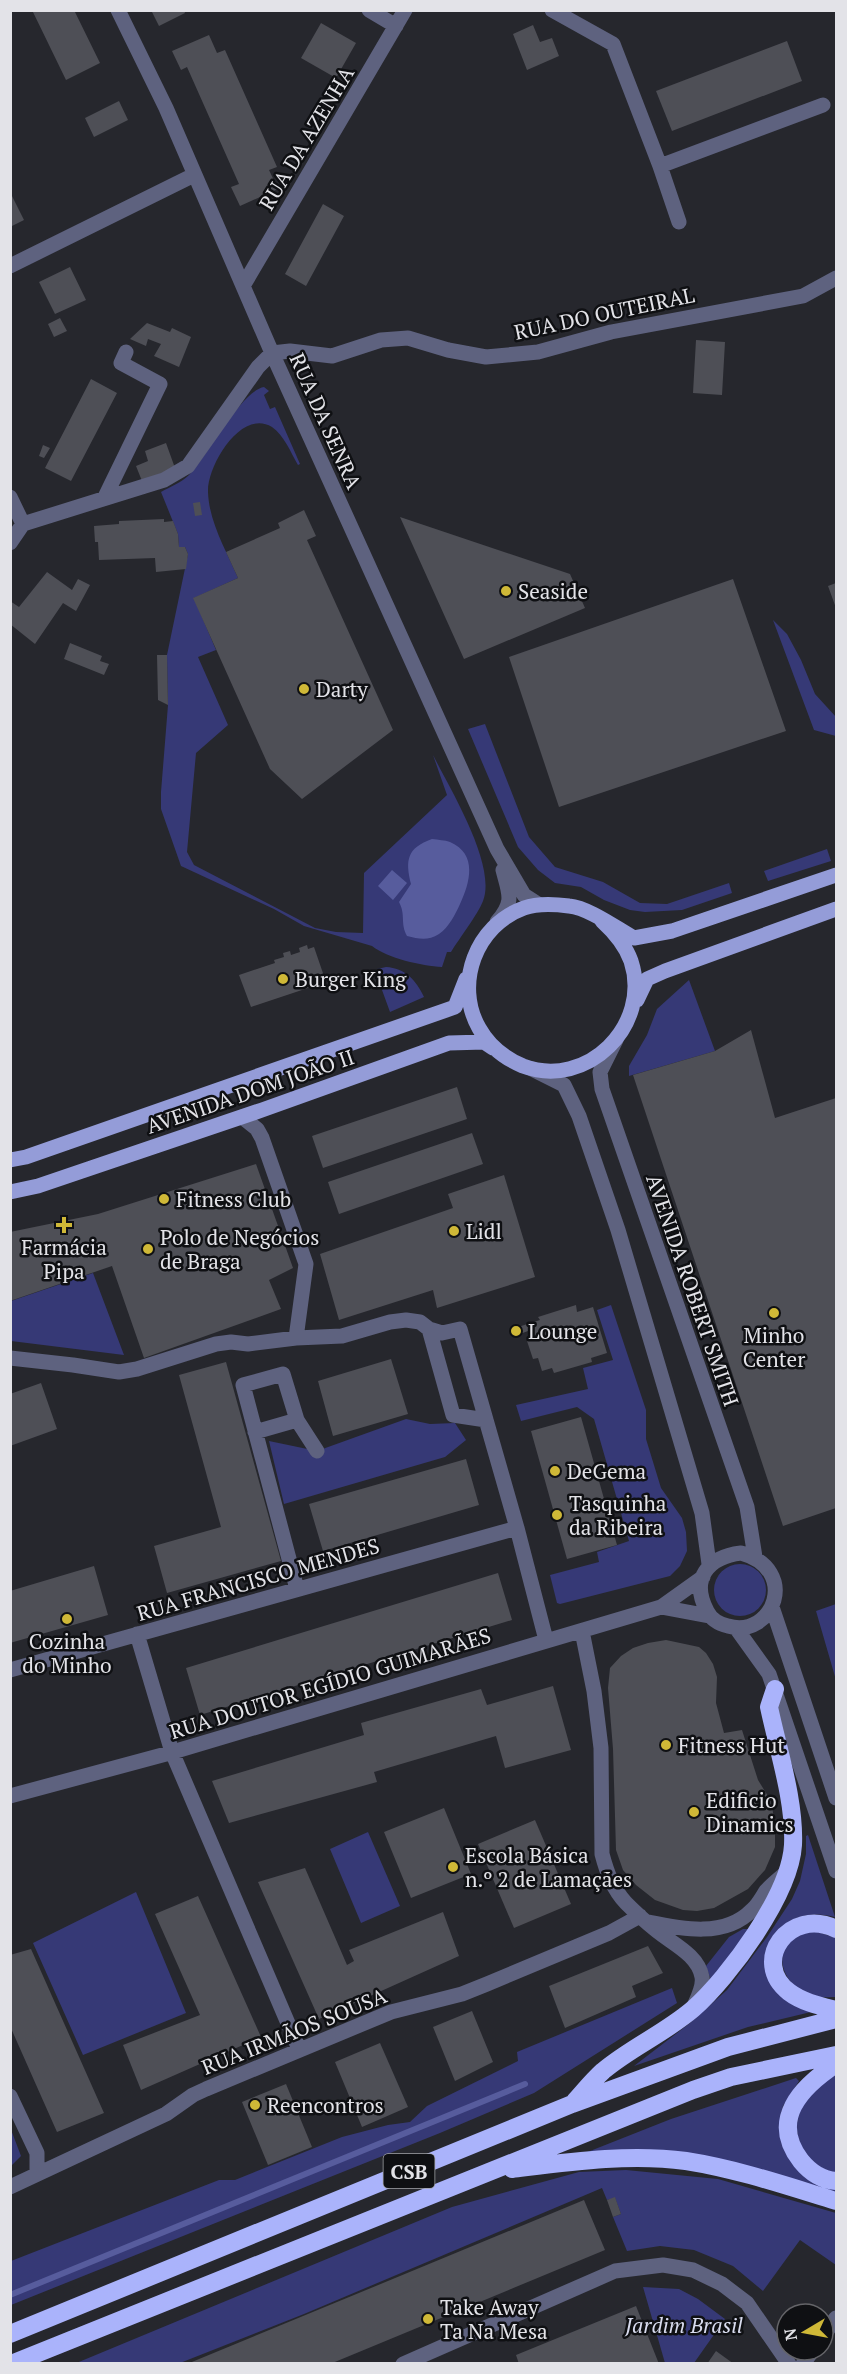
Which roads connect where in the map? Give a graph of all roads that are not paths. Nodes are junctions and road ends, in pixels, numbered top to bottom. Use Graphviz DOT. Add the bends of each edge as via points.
graph roads {
  1 [pos="118,10"];
  2 [pos="369,10"];
  3 [pos="405,10"];
  4 [pos="552,10"];
  5 [pos="396,26"];
  6 [pos="823,105"];
  7 [pos="660,166"];
  8 [pos="194,175"];
  9 [pos="679,222"];
  10 [pos="10,266"];
  11 [pos="837,278"];
  12 [pos="243,286"];
  13 [pos="126,352"];
  14 [pos="272,353"];
  15 [pos="10,497"];
  16 [pos="105,497"];
  17 [pos="23,524"];
  18 [pos="10,543"];
  19 [pos="497,849"];
  20 [pos="837,876"];
  21 [pos="538,904"];
  22 [pos="837,909"];
  23 [pos="602,921"];
  24 [pos="483,939"];
  25 [pos="470,968"];
  26 [pos="631,1011"];
  27 [pos="616,1040"];
  28 [pos="501,1054"];
  29 [pos="529,1068"];
  30 [pos="262,1110"];
  31 [pos="242,1117"];
  32 [pos="262,1138"];
  33 [pos="10,1160"];
  34 [pos="10,1192"];
  35 [pos="429,1329"];
  36 [pos="296,1338"];
  37 [pos="10,1358"];
  38 [pos="297,1420"];
  39 [pos="486,1420"];
  40 [pos="255,1432"];
  41 [pos="316,1450"];
  42 [pos="518,1528"];
  43 [pos="755,1557"];
  44 [pos="706,1571"];
  45 [pos="297,1589"];
  46 [pos="661,1607"];
  47 [pos="772,1607"];
  48 [pos="709,1616"];
  49 [pos="736,1628"];
  50 [pos="582,1631"];
  51 [pos="137,1634"];
  52 [pos="546,1640"];
  53 [pos="10,1670"];
  54 [pos="775,1689"];
  55 [pos="172,1752"];
  56 [pos="10,1796"];
  57 [pos="837,1798"];
  58 [pos="789,1869"];
  59 [pos="837,1871"];
  60 [pos="644,1919"];
  61 [pos="837,1929"];
  62 [pos="692,2010"];
  63 [pos="837,2010"];
  64 [pos="837,2019"];
  65 [pos="299,2049"];
  66 [pos="837,2055"];
  67 [pos="837,2064"];
  68 [pos="10,2096"];
  69 [pos="572,2104"];
  70 [pos="487,2172"];
  71 [pos="37,2174"];
  72 [pos="837,2181"];
  73 [pos="10,2187"];
  74 [pos="837,2201"];
  75 [pos="10,2334"];
  76 [pos="11,2364"];
  77 [pos="403,2364"];
  78 [pos="789,2364"];
  1 -- 8 [label="street, RUA DA SENRA"];
  2 -- 5 [label="street"];
  3 -- 5 [label="street, RUA DA AZENHA"];
  4 -- 7 [label="street" via="613,44"];
  5 -- 12 [label="street, RUA DA AZENHA"];
  6 -- 7 [label="street"];
  7 -- 9 [label="street"];
  8 -- 10 [label="street"];
  8 -- 12 [label="street, RUA DA SENRA"];
  11 -- 14 [label="street, RUA DO OUTEIRAL" via="803,296 611,332 538,352 486,357 408,338 381,340 332,356"];
  12 -- 14 [label="street, RUA DA SENRA"];
  13 -- 16 [label="street" via="121,363 160,384"];
  14 -- 16 [label="street" via="188,466 164,480"];
  14 -- 19 [label="street, RUA DA SENRA"];
  15 -- 17 [label="street"];
  16 -- 17 [label="street"];
  17 -- 18 [label="street"];
  19 -- 21 [label="street, RUA DA SENRA" via="524,896"];
  19 -- 24 [label="street, RUA DA SENRA" via="509,907"];
  20 -- 23 [label="main road" via="641,938"];
  21 -- 23 [label="main road" via="572,906"];
  21 -- 24 [label="main road" via="507,916"];
  22 -- 26 [label="main road" via="647,979"];
  23 -- 26 [label="main road" via="614,932 631,961"];
  24 -- 25 [label="main road"];
  25 -- 28 [label="main road" via="469,1000 474,1019"];
  25 -- 33 [label="main road, AVENIDA DOM JOÃO II" via="455,1007"];
  26 -- 27 [label="main road"];
  27 -- 29 [label="main road" via="606,1051 579,1066 561,1070"];
  27 -- 43 [label="street, AVENIDA ROBERT SMITH" via="600,1072 602,1089 747,1507"];
  28 -- 29 [label="main road"];
  28 -- 30 [label="main road, AVENIDA DOM JOÃO II" via="484,1042 449,1043"];
  29 -- 44 [label="street" via="564,1085 579,1116 618,1230 702,1513"];
  30 -- 31 [label="main road, AVENIDA DOM JOÃO II"];
  30 -- 32 [label="street"];
  31 -- 32 [label="street"];
  31 -- 34 [label="main road, AVENIDA DOM JOÃO II"];
  32 -- 36 [label="street" via="306,1264"];
  35 -- 36 [label="street" via="420,1322 406,1320 342,1336"];
  35 -- 39 [label="street" via="453,1415"];
  35 -- 39 [label="street" via="442,1334 460,1329"];
  36 -- 37 [label="street" via="216,1344 119,1372"];
  38 -- 40 [label="street"];
  38 -- 40 [label="street" via="283,1374 243,1384"];
  38 -- 41 [label="street"];
  39 -- 42 [label="street"];
  40 -- 45 [label="street"];
  42 -- 45 [label="street, RUA FRANCISCO MENDES"];
  42 -- 52 [label="street"];
  43 -- 44 [label="street" via="728,1555"];
  43 -- 47 [label="street" via="764,1563 774,1580"];
  44 -- 46 [label="street, RUA DOUTOR EGÍDIO GUIMARÃES"];
  44 -- 48 [label="street" via="702,1598"];
  45 -- 51 [label="street, RUA FRANCISCO MENDES"];
  46 -- 48 [label="street, RUA DOUTOR EGÍDIO GUIMARÃES"];
  46 -- 50 [label="street, RUA DOUTOR EGÍDIO GUIMARÃES"];
  47 -- 49 [label="street" via="760,1621"];
  47 -- 57 [label="street"];
  48 -- 49 [label="street"];
  49 -- 54 [label="street" via="769,1674"];
  50 -- 52 [label="street, RUA DOUTOR EGÍDIO GUIMARÃES"];
  50 -- 60 [label="street" via="601,1748 602,1854 610,1881"];
  51 -- 53 [label="street, RUA FRANCISCO MENDES"];
  51 -- 55 [label="street"];
  52 -- 55 [label="street, RUA DOUTOR EGÍDIO GUIMARÃES"];
  54 -- 58 [label="highway" via="769,1707 791,1819 793,1846"];
  54 -- 59 [label="street"];
  55 -- 56 [label="street, RUA DOUTOR EGÍDIO GUIMARÃES"];
  55 -- 65 [label="street"];
  58 -- 60 [label="street" via="737,1923 693,1930"];
  58 -- 62 [label="highway" via="743,1951 716,1987"];
  60 -- 62 [label="street" via="681,1947 696,1965 702,1977"];
  60 -- 65 [label="street, RUA IRMÃOS SOUSA" via="462,1994 391,2012"];
  61 -- 63 [label="highway" via="813,1923 786,1932 774,1954 774,1969 787,1991"];
  62 -- 69 [label="highway" via="603,2071"];
  64 -- 69 [label="highway, CSB" via="728,2047"];
  65 -- 71 [label="street, RUA IRMÃOS SOUSA" via="193,2095 166,2114"];
  66 -- 70 [label="highway, CSB" via="703,2087"];
  67 -- 72 [label="highway" via="800,2093 787,2124 794,2152 805,2166 817,2176"];
  68 -- 71 [label="street" via="37,2152"];
  69 -- 75 [label="highway, CSB"];
  70 -- 74 [label="highway" via="626,2159 674,2160 717,2167"];
  70 -- 76 [label="highway, CSB"];
  71 -- 73 [label="street, RUA IRMÃOS SOUSA"];
  77 -- 78 [label="street" via="615,2271 663,2265 693,2270 747,2302"];
}
